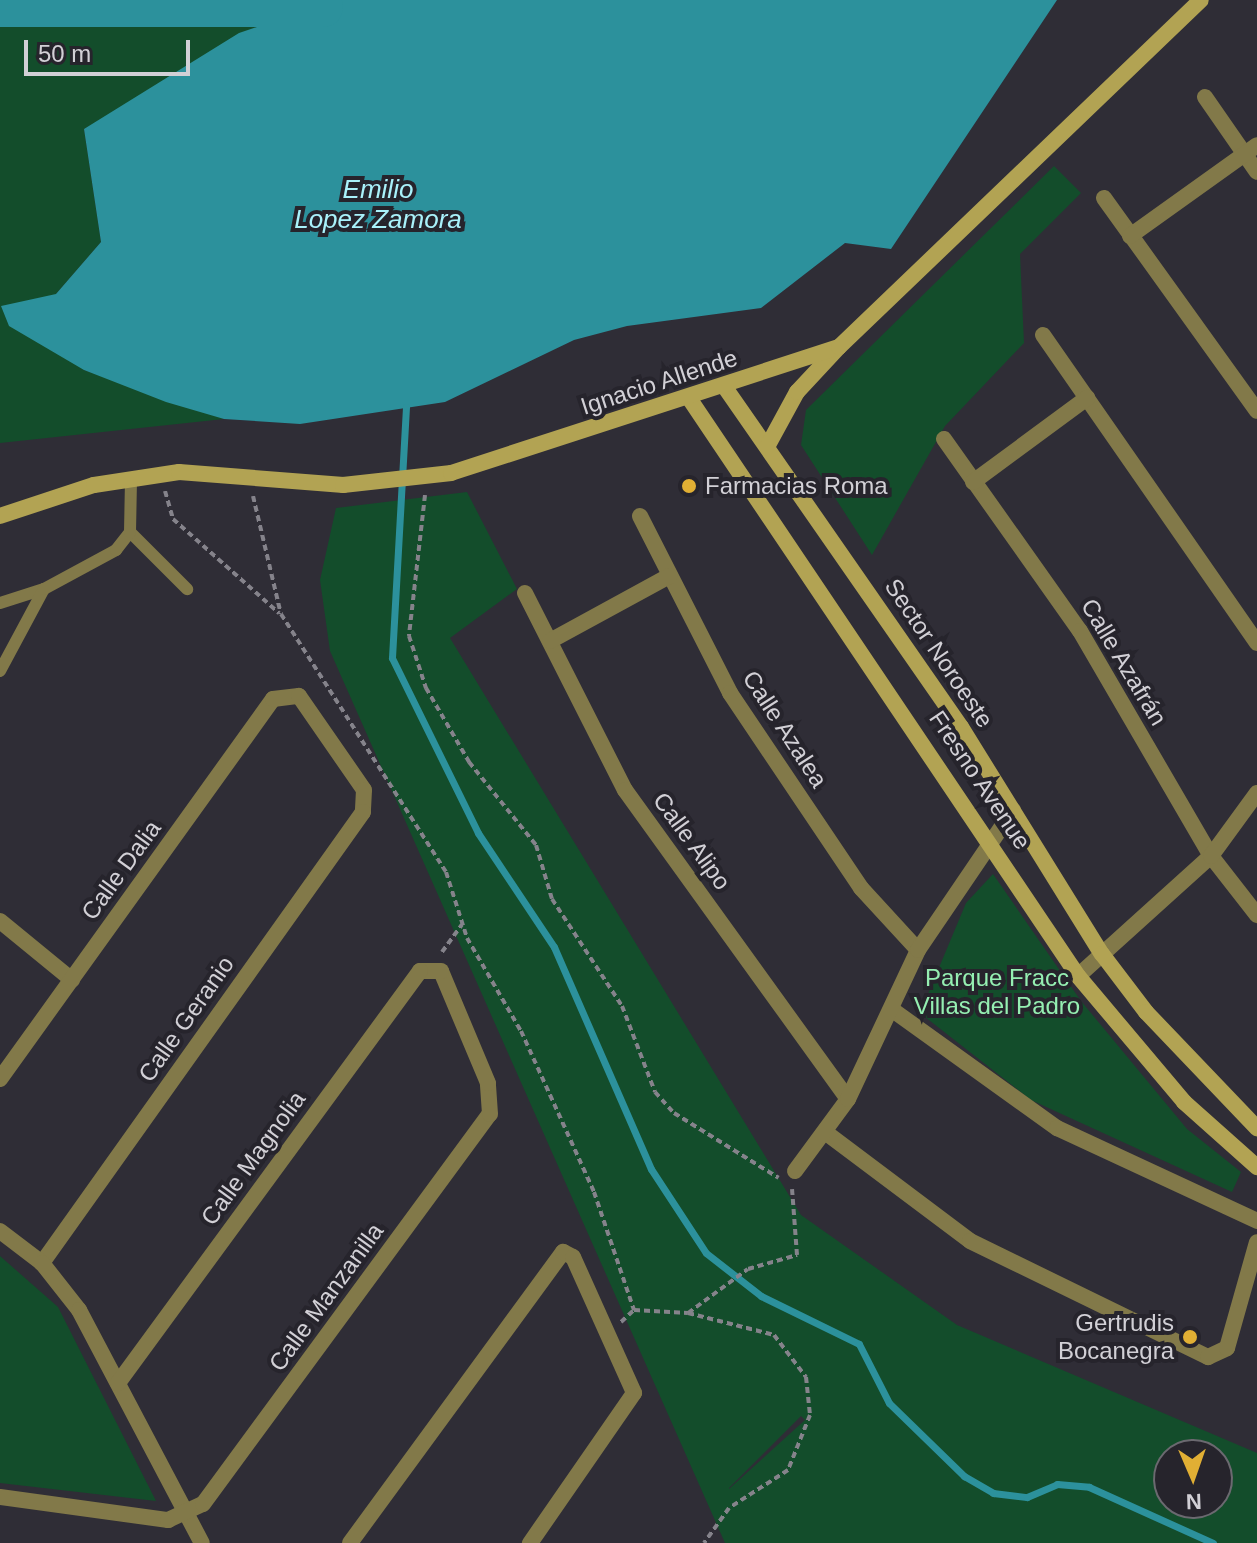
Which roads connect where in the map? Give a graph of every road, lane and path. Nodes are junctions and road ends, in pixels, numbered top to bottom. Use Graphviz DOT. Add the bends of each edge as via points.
graph roads {
  1 [pos="1201,0"];
  2 [pos="1205,97"];
  3 [pos="1251,149"];
  4 [pos="1257,172"];
  5 [pos="1104,198"];
  6 [pos="1130,236"];
  7 [pos="1043,335"];
  8 [pos="839,347"];
  9 [pos="724,386"];
  10 [pos="689,398"];
  11 [pos="1087,398"];
  12 [pos="1257,411"];
  13 [pos="944,439"];
  14 [pos="767,447"];
  15 [pos="235,472"];
  16 [pos="162,474"];
  17 [pos="429,477"];
  18 [pos="131,479"];
  19 [pos="973,482"];
  20 [pos="0,516"];
  21 [pos="640,516"];
  22 [pos="130,532"];
  23 [pos="669,576"];
  24 [pos="44,589"];
  25 [pos="187,589"];
  26 [pos="525,593"];
  27 [pos="0,603"];
  28 [pos="281,614"];
  29 [pos="550,641"];
  30 [pos="1257,643"];
  31 [pos="0,671"];
  32 [pos="286,693"];
  33 [pos="1255,801"];
  34 [pos="1013,810"];
  35 [pos="992,838"];
  36 [pos="1211,856"];
  37 [pos="1257,915"];
  38 [pos="0,921"];
  39 [pos="462,924"];
  40 [pos="918,950"];
  41 [pos="1102,954"];
  42 [pos="431,967"];
  43 [pos="1078,976"];
  44 [pos="72,980"];
  45 [pos="894,1011"];
  46 [pos="0,1079"];
  47 [pos="848,1099"];
  48 [pos="1257,1128"];
  49 [pos="825,1132"];
  50 [pos="1257,1167"];
  51 [pos="795,1171"];
  52 [pos="1257,1221"];
  53 [pos="0,1231"];
  54 [pos="1257,1242"];
  55 [pos="42,1263"];
  56 [pos="688,1313"];
  57 [pos="118,1383"];
  58 [pos="0,1497"];
  59 [pos="187,1517"];
  60 [pos="202,1543"];
  61 [pos="350,1543"];
  62 [pos="530,1543"];
  63 [pos="704,1543"];
  1 -- 8 [label="street, Ignacio Allende"];
  2 -- 3 [label="street"];
  3 -- 4 [label="street"];
  3 -- 6 [label="street"];
  5 -- 6 [label="street"];
  6 -- 12 [label="street"];
  7 -- 11 [label="street"];
  8 -- 9 [label="street, Ignacio Allende"];
  8 -- 14 [label="street" via="797,392"];
  9 -- 10 [label="street, Ignacio Allende"];
  9 -- 14 [label="street, Sector Noroeste"];
  10 -- 17 [label="street, Ignacio Allende"];
  10 -- 35 [label="street, Fresno Avenue"];
  11 -- 19 [label="street"];
  11 -- 30 [label="street"];
  13 -- 19 [label="street, Calle Azafrán"];
  14 -- 34 [label="street, Sector Noroeste"];
  15 -- 16 [label="street, Ignacio Allende"];
  15 -- 17 [label="street, Ignacio Allende" via="343,485"];
  15 -- 28 [label="path" via="261,507"];
  16 -- 18 [label="street, Ignacio Allende"];
  16 -- 28 [label="path" via="173,519"];
  17 -- 51 [label="path" via="409,636 426,688 469,762 536,845 552,899 622,1006 655,1092 674,1113 774,1177"];
  18 -- 20 [label="street, Ignacio Allende"];
  18 -- 22 [label="lane"];
  19 -- 36 [label="street, Calle Azafrán" via="1080,631"];
  21 -- 23 [label="street, Calle Azalea"];
  22 -- 24 [label="lane" via="116,550"];
  22 -- 25 [label="lane"];
  23 -- 29 [label="street"];
  23 -- 40 [label="street, Calle Azalea" via="730,693 861,888"];
  24 -- 27 [label="lane"];
  24 -- 31 [label="lane"];
  26 -- 29 [label="street, Calle Alipo"];
  28 -- 39 [label="path" via="406,800 446,872"];
  29 -- 47 [label="street, Calle Alipo" via="625,790"];
  32 -- 44 [label="street, Calle Dalia" via="273,699"];
  32 -- 55 [label="street, Calle Geranio" via="299,696 367,801"];
  33 -- 36 [label="street"];
  34 -- 35 [label="street"];
  34 -- 41 [label="street, Sector Noroeste"];
  35 -- 40 [label="street"];
  35 -- 43 [label="street, Fresno Avenue"];
  36 -- 37 [label="street, Calle Azafrán"];
  36 -- 41 [label="street"];
  38 -- 44 [label="street"];
  39 -- 42 [label="path"];
  39 -- 56 [label="path" via="521,1031 594,1192 634,1310"];
  40 -- 45 [label="street"];
  41 -- 43 [label="street"];
  41 -- 48 [label="street, Sector Noroeste" via="1146,1012"];
  42 -- 57 [label="street, Calle Magnolia" via="420,971"];
  42 -- 59 [label="street, Calle Manzanilla" via="441,971 492,1099 471,1140"];
  43 -- 50 [label="street, Fresno Avenue" via="1184,1102"];
  44 -- 46 [label="street, Calle Dalia"];
  45 -- 47 [label="street"];
  45 -- 52 [label="street" via="1020,1107"];
  47 -- 49 [label="street"];
  49 -- 51 [label="street"];
  49 -- 54 [label="street" via="970,1241 1208,1357 1220,1356"];
  51 -- 56 [label="path" via="797,1255 748,1269"];
  53 -- 55 [label="street"];
  55 -- 57 [label="street" via="79,1310"];
  56 -- 63 [label="path" via="774,1335 789,1346 811,1394 788,1470 729,1508"];
  57 -- 59 [label="street"];
  58 -- 59 [label="street"];
  59 -- 60 [label="street"];
  61 -- 62 [label="street" via="563,1252 573,1257 634,1393"];
}
